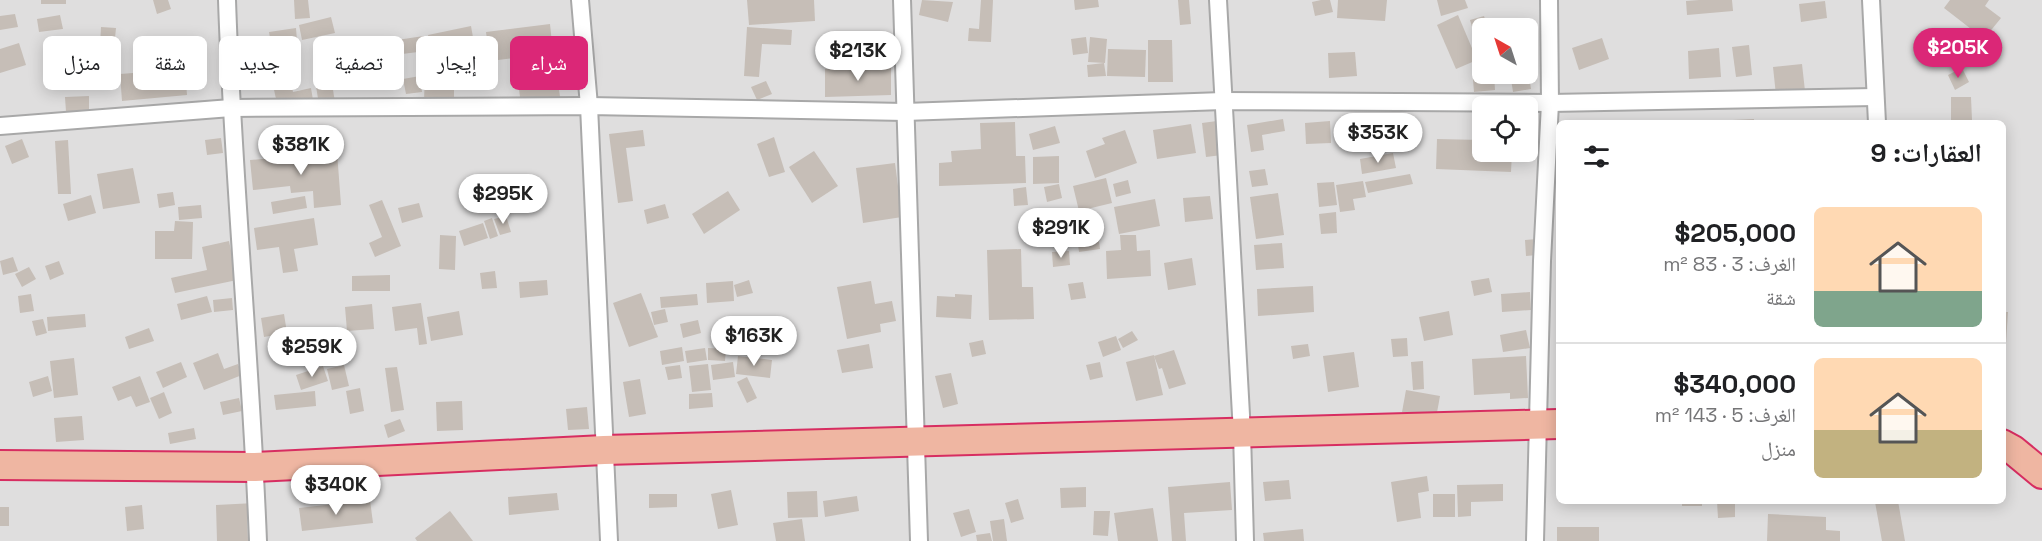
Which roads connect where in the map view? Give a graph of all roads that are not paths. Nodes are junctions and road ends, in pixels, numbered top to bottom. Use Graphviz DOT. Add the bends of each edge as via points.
graph roads {
  1 [pos="227,0"];
  2 [pos="580,0"];
  3 [pos="902,0"];
  4 [pos="1218,0"];
  5 [pos="1549,0"];
  6 [pos="1871,0"];
  7 [pos="1875,97"];
  8 [pos="1223,101"];
  9 [pos="1550,103"];
  10 [pos="589,106"];
  11 [pos="231,108"];
  12 [pos="905,112"];
  13 [pos="1877,120"];
  14 [pos="0,126"];
  15 [pos="1548,425"];
  16 [pos="1242,433"];
  17 [pos="914,442"];
  18 [pos="2006,446"];
  19 [pos="604,450"];
  20 [pos="0,465"];
  21 [pos="255,467"];
  22 [pos="2042,474"];
  23 [pos="258,541"];
  24 [pos="609,541"];
  25 [pos="918,541"];
  26 [pos="1245,541"];
  27 [pos="1535,541"];
  1 -- 11 [label="street"];
  2 -- 10 [label="street"];
  3 -- 12 [label="street"];
  4 -- 8 [label="street"];
  5 -- 9 [label="street"];
  6 -- 7 [label="street"];
  7 -- 9 [label="street"];
  7 -- 13 [label="street"];
  8 -- 9 [label="street"];
  8 -- 12 [label="street"];
  8 -- 16 [label="street"];
  9 -- 15 [label="street" via="1542,261"];
  10 -- 11 [label="street"];
  10 -- 12 [label="street"];
  10 -- 19 [label="street"];
  11 -- 14 [label="street"];
  11 -- 21 [label="street"];
  12 -- 17 [label="street"];
  15 -- 16 [label="highway"];
  15 -- 27 [label="street"];
  16 -- 17 [label="highway"];
  16 -- 26 [label="street"];
  17 -- 19 [label="highway"];
  17 -- 25 [label="street"];
  18 -- 22 [label="highway"];
  19 -- 21 [label="highway"];
  19 -- 24 [label="street"];
  20 -- 21 [label="highway"];
  21 -- 23 [label="street"];
}
